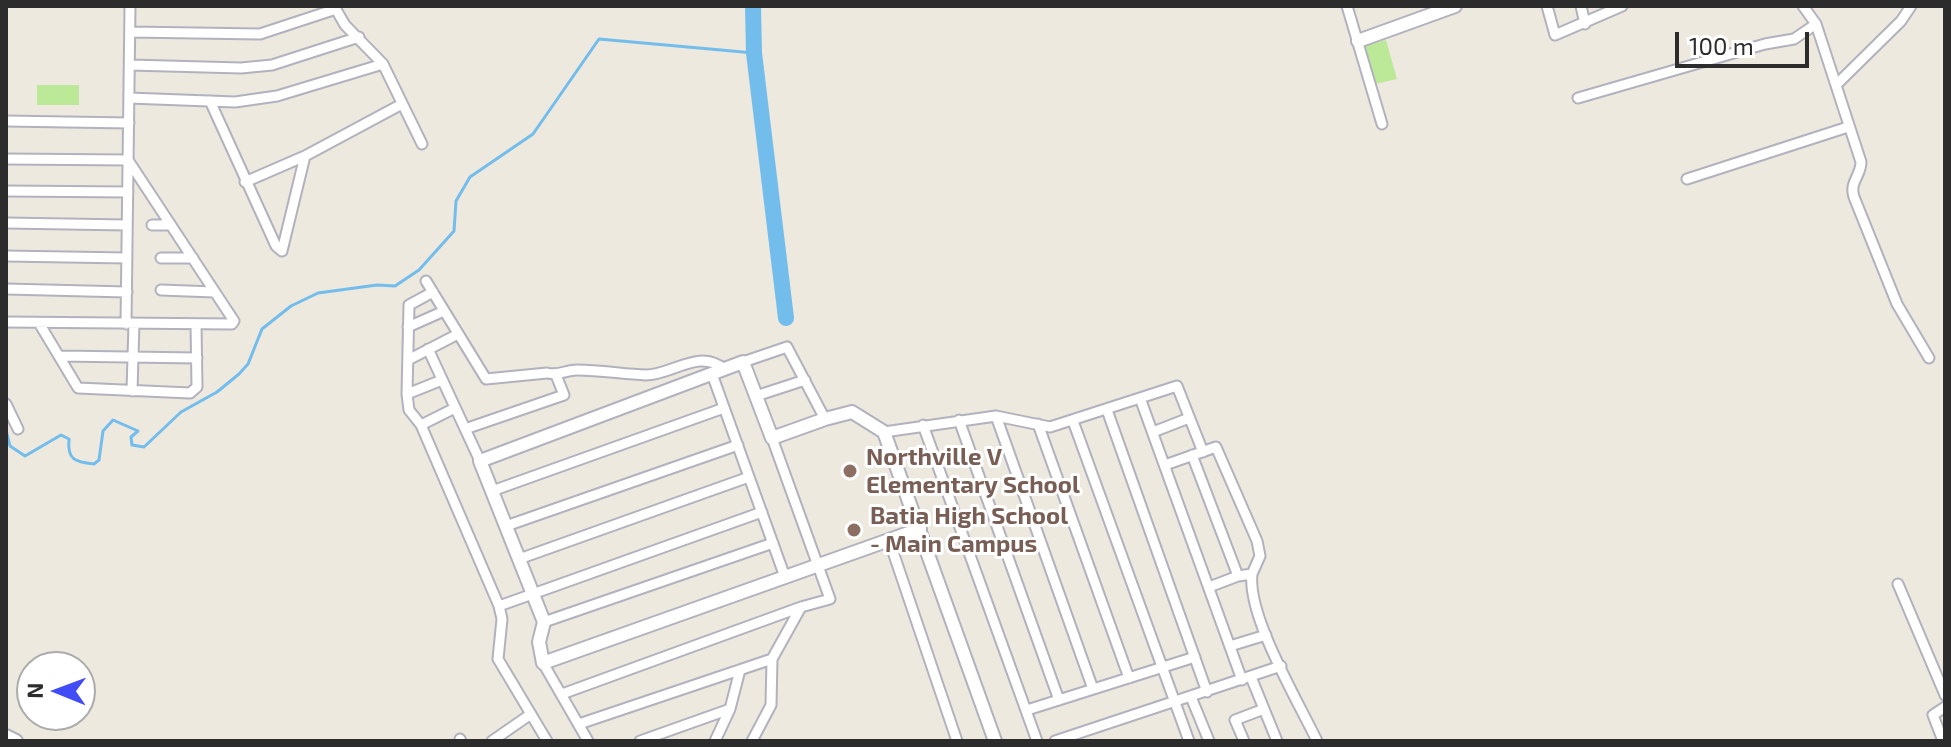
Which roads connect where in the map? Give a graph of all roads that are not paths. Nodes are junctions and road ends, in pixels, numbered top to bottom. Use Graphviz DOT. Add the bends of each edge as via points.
graph roads {
  1 [pos="130,6"];
  2 [pos="1455,6"];
  3 [pos="1547,6"];
  4 [pos="1581,6"];
  5 [pos="1803,6"];
  6 [pos="1911,6"];
  7 [pos="1349,7"];
  8 [pos="1618,7"];
  9 [pos="335,8"];
  10 [pos="1585,24"];
  11 [pos="1816,24"];
  12 [pos="130,32"];
  13 [pos="359,37"];
  14 [pos="1358,41"];
  15 [pos="383,64"];
  16 [pos="130,65"];
  17 [pos="1836,85"];
  18 [pos="129,98"];
  19 [pos="1578,98"];
  20 [pos="210,101"];
  21 [pos="402,104"];
  22 [pos="6,121"];
  23 [pos="129,123"];
  24 [pos="1382,124"];
  25 [pos="1848,127"];
  26 [pos="422,144"];
  27 [pos="305,156"];
  28 [pos="6,159"];
  29 [pos="128,160"];
  30 [pos="1687,179"];
  31 [pos="245,182"];
  32 [pos="6,191"];
  33 [pos="128,192"];
  34 [pos="6,223"];
  35 [pos="127,225"];
  36 [pos="152,225"];
  37 [pos="171,225"];
  38 [pos="6,256"];
  39 [pos="127,258"];
  40 [pos="161,258"];
  41 [pos="193,258"];
  42 [pos="426,281"];
  43 [pos="6,289"];
  44 [pos="161,290"];
  45 [pos="127,292"];
  46 [pos="214,292"];
  47 [pos="433,292"];
  48 [pos="444,311"];
  49 [pos="6,322"];
  50 [pos="39,323"];
  51 [pos="130,324"];
  52 [pos="196,324"];
  53 [pos="408,327"];
  54 [pos="458,334"];
  55 [pos="428,349"];
  56 [pos="60,356"];
  57 [pos="132,357"];
  58 [pos="197,358"];
  59 [pos="1929,358"];
  60 [pos="408,360"];
  61 [pos="743,362"];
  62 [pos="718,371"];
  63 [pos="556,375"];
  64 [pos="649,375"];
  65 [pos="442,380"];
  66 [pos="805,380"];
  67 [pos="132,391"];
  68 [pos="407,394"];
  69 [pos="658,394"];
  70 [pos="756,396"];
  71 [pos="1140,398"];
  72 [pos="6,404"];
  73 [pos="455,408"];
  74 [pos="724,408"];
  75 [pos="1107,410"];
  76 [pos="996,416"];
  77 [pos="1189,418"];
  78 [pos="825,419"];
  79 [pos="959,420"];
  80 [pos="1073,421"];
  81 [pos="1038,424"];
  82 [pos="421,425"];
  83 [pos="923,425"];
  84 [pos="18,429"];
  85 [pos="465,429"];
  86 [pos="884,432"];
  87 [pos="1153,432"];
  88 [pos="772,438"];
  89 [pos="738,445"];
  90 [pos="1198,454"];
  91 [pos="480,461"];
  92 [pos="1165,465"];
  93 [pos="749,477"];
  94 [pos="492,491"];
  95 [pos="762,512"];
  96 [pos="506,526"];
  97 [pos="920,529"];
  98 [pos="889,540"];
  99 [pos="773,543"];
  100 [pos="519,559"];
  101 [pos="817,565"];
  102 [pos="1252,574"];
  103 [pos="1238,576"];
  104 [pos="785,577"];
  105 [pos="1898,584"];
  106 [pos="1209,587"];
  107 [pos="533,593"];
  108 [pos="499,606"];
  109 [pos="801,607"];
  110 [pos="544,622"];
  111 [pos="1266,635"];
  112 [pos="1230,646"];
  113 [pos="1195,657"];
  114 [pos="772,659"];
  115 [pos="543,663"];
  116 [pos="1281,666"];
  117 [pos="1161,668"];
  118 [pos="740,670"];
  119 [pos="1129,678"];
  120 [pos="1246,679"];
  121 [pos="1093,689"];
  122 [pos="1207,692"];
  123 [pos="562,694"];
  124 [pos="1945,695"];
  125 [pos="1191,697"];
  126 [pos="1059,700"];
  127 [pos="1174,703"];
  128 [pos="1945,707"];
  129 [pos="730,709"];
  130 [pos="1264,709"];
  131 [pos="1027,710"];
  132 [pos="531,714"];
  133 [pos="579,724"];
  134 [pos="6,736"];
  135 [pos="504,737"];
  136 [pos="16,741"];
  137 [pos="492,741"];
  138 [pos="547,741"];
  139 [pos="588,741"];
  140 [pos="640,741"];
  141 [pos="715,741"];
  142 [pos="752,741"];
  143 [pos="957,741"];
  144 [pos="995,741"];
  145 [pos="1037,741"];
  146 [pos="1055,741"];
  147 [pos="1189,741"];
  148 [pos="1209,741"];
  149 [pos="1244,741"];
  150 [pos="1277,741"];
  151 [pos="1317,741"];
  152 [pos="1943,741"];
  1 -- 12 [label="street"];
  2 -- 14 [label="street"];
  3 -- 10 [label="street" via="1555,35"];
  4 -- 10 [label="street"];
  5 -- 11 [label="street"];
  6 -- 17 [label="street"];
  7 -- 14 [label="street"];
  8 -- 10 [label="street"];
  9 -- 12 [label="street" via="260,34"];
  9 -- 13 [label="street"];
  11 -- 17 [label="street"];
  11 -- 19 [label="street" via="1789,41"];
  12 -- 16 [label="street"];
  13 -- 15 [label="street"];
  13 -- 16 [label="street" via="272,65"];
  14 -- 24 [label="street"];
  15 -- 20 [label="street" via="277,96"];
  15 -- 21 [label="street"];
  16 -- 18 [label="street"];
  17 -- 25 [label="street"];
  18 -- 20 [label="street"];
  18 -- 23 [label="street"];
  20 -- 31 [label="street"];
  21 -- 26 [label="street"];
  21 -- 27 [label="street"];
  22 -- 23 [label="street"];
  23 -- 29 [label="street"];
  25 -- 30 [label="street"];
  25 -- 59 [label="street" via="1861,167 1852,185 1854,197 1897,304"];
  27 -- 31 [label="street"];
  27 -- 31 [label="street" via="282,251"];
  28 -- 29 [label="street"];
  29 -- 33 [label="street"];
  29 -- 37 [label="street"];
  32 -- 33 [label="street"];
  33 -- 35 [label="street"];
  34 -- 35 [label="street"];
  35 -- 39 [label="street"];
  36 -- 37 [label="street"];
  37 -- 41 [label="street"];
  38 -- 39 [label="street"];
  39 -- 45 [label="street"];
  40 -- 41 [label="street"];
  41 -- 46 [label="street"];
  42 -- 47 [label="street"];
  43 -- 45 [label="street"];
  44 -- 46 [label="street"];
  45 -- 51 [label="street"];
  46 -- 52 [label="street" via="234,323"];
  47 -- 48 [label="street"];
  47 -- 53 [label="street" via="409,305"];
  48 -- 53 [label="street"];
  48 -- 54 [label="street"];
  49 -- 50 [label="street"];
  50 -- 51 [label="street"];
  50 -- 56 [label="street"];
  51 -- 52 [label="street"];
  51 -- 57 [label="street"];
  52 -- 58 [label="street"];
  53 -- 60 [label="street"];
  54 -- 55 [label="street"];
  54 -- 63 [label="street" via="486,379"];
  55 -- 60 [label="street"];
  55 -- 65 [label="street"];
  56 -- 57 [label="street"];
  56 -- 67 [label="street" via="78,388"];
  57 -- 58 [label="street"];
  57 -- 67 [label="street"];
  58 -- 67 [label="street" via="195,392"];
  60 -- 68 [label="street"];
  61 -- 62 [label="street"];
  61 -- 66 [label="street" via="787,347"];
  61 -- 70 [label="street"];
  62 -- 64 [label="street" via="715,362 704,361"];
  62 -- 69 [label="street"];
  62 -- 74 [label="street"];
  63 -- 64 [label="street" via="572,369"];
  63 -- 85 [label="street" via="564,395"];
  64 -- 69 [label="street"];
  65 -- 68 [label="street"];
  65 -- 73 [label="street"];
  66 -- 70 [label="street"];
  66 -- 78 [label="street"];
  68 -- 82 [label="street" via="409,410"];
  69 -- 91 [label="street"];
  70 -- 88 [label="street"];
  71 -- 75 [label="street"];
  71 -- 77 [label="street" via="1177,386"];
  71 -- 87 [label="street"];
  72 -- 84 [label="street"];
  73 -- 82 [label="street"];
  73 -- 85 [label="street"];
  74 -- 89 [label="street"];
  74 -- 94 [label="street"];
  75 -- 80 [label="street"];
  75 -- 113 [label="street"];
  76 -- 79 [label="street"];
  76 -- 81 [label="street"];
  76 -- 121 [label="street"];
  77 -- 87 [label="street"];
  77 -- 90 [label="street"];
  78 -- 86 [label="street" via="852,412"];
  78 -- 88 [label="street"];
  79 -- 83 [label="street"];
  79 -- 126 [label="street"];
  80 -- 81 [label="street" via="1050,427"];
  80 -- 117 [label="street"];
  81 -- 119 [label="street"];
  82 -- 108 [label="street"];
  83 -- 86 [label="street"];
  83 -- 131 [label="street"];
  85 -- 91 [label="street"];
  86 -- 97 [label="street"];
  87 -- 92 [label="street"];
  88 -- 101 [label="street"];
  89 -- 93 [label="street"];
  89 -- 96 [label="street"];
  90 -- 92 [label="street"];
  90 -- 102 [label="street" via="1216,447 1257,541 1260,556"];
  90 -- 103 [label="street"];
  91 -- 94 [label="street"];
  92 -- 106 [label="street"];
  93 -- 95 [label="street"];
  93 -- 100 [label="street"];
  94 -- 96 [label="street"];
  95 -- 99 [label="street"];
  95 -- 107 [label="street"];
  96 -- 100 [label="street"];
  97 -- 98 [label="street"];
  97 -- 144 [label="street"];
  98 -- 101 [label="street"];
  98 -- 143 [label="street"];
  99 -- 104 [label="street"];
  99 -- 110 [label="street"];
  100 -- 107 [label="street"];
  101 -- 104 [label="street"];
  101 -- 109 [label="street" via="830,599"];
  102 -- 103 [label="street"];
  102 -- 111 [label="street" via="1250,588"];
  103 -- 106 [label="street"];
  104 -- 115 [label="street"];
  105 -- 124 [label="street"];
  106 -- 112 [label="street"];
  107 -- 108 [label="street"];
  107 -- 110 [label="street"];
  108 -- 132 [label="street" via="498,659"];
  109 -- 114 [label="street"];
  109 -- 123 [label="street"];
  110 -- 115 [label="street" via="539,642"];
  111 -- 112 [label="street"];
  111 -- 116 [label="street"];
  112 -- 120 [label="street"];
  113 -- 117 [label="street"];
  113 -- 122 [label="street"];
  114 -- 118 [label="street"];
  114 -- 142 [label="street" via="771,705"];
  115 -- 123 [label="street"];
  116 -- 120 [label="street"];
  116 -- 151 [label="street"];
  117 -- 119 [label="street"];
  117 -- 127 [label="street"];
  118 -- 129 [label="street"];
  118 -- 133 [label="street"];
  119 -- 121 [label="street"];
  120 -- 122 [label="street"];
  120 -- 130 [label="street"];
  121 -- 126 [label="street"];
  122 -- 125 [label="street"];
  123 -- 133 [label="street"];
  125 -- 127 [label="street"];
  125 -- 148 [label="street"];
  126 -- 131 [label="street"];
  127 -- 146 [label="street"];
  127 -- 147 [label="street"];
  128 -- 152 [label="street" via="1933,715"];
  129 -- 140 [label="street"];
  129 -- 141 [label="street"];
  130 -- 149 [label="street" via="1235,720"];
  130 -- 150 [label="street"];
  131 -- 145 [label="street"];
  132 -- 135 [label="street"];
  132 -- 138 [label="street"];
  133 -- 139 [label="street"];
  134 -- 136 [label="street"];
  135 -- 137 [label="street"];
}
